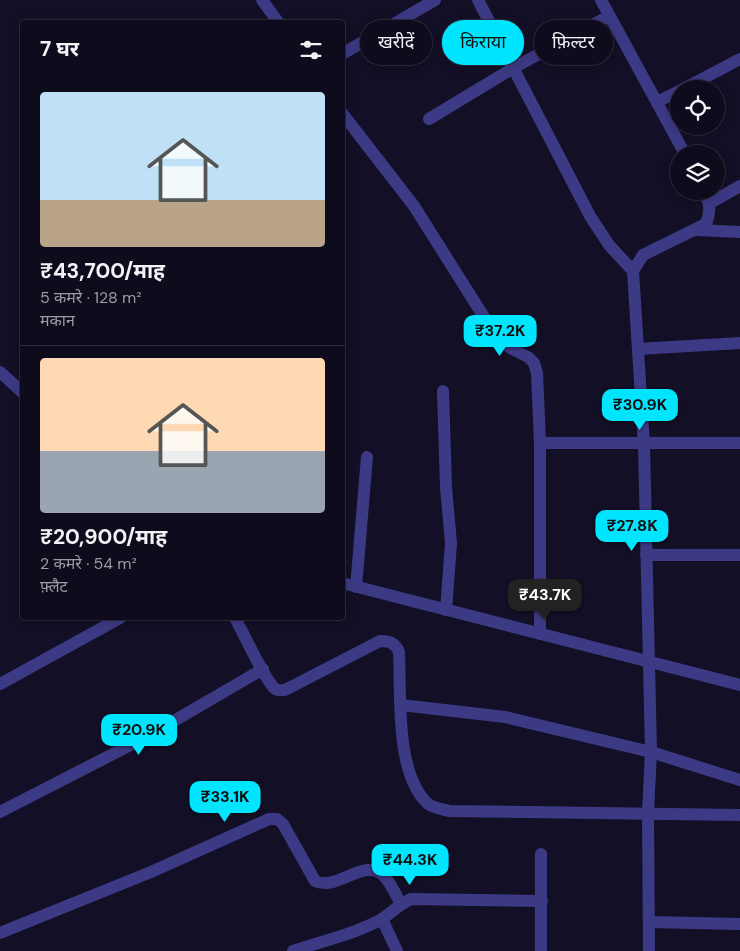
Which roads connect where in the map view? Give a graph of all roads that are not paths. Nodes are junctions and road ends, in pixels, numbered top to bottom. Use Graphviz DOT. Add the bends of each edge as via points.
graph roads {
  1 [pos="262,0"];
  2 [pos="435,0"];
  3 [pos="478,0"];
  4 [pos="601,0"];
  5 [pos="609,16"];
  6 [pos="277,20"];
  7 [pos="345,52"];
  8 [pos="740,59"];
  9 [pos="515,68"];
  10 [pos="700,80"];
  11 [pos="670,96"];
  12 [pos="657,102"];
  13 [pos="345,117"];
  14 [pos="429,119"];
  15 [pos="680,145"];
  16 [pos="740,186"];
  17 [pos="725,191"];
  18 [pos="708,200"];
  19 [pos="697,230"];
  20 [pos="740,232"];
  21 [pos="633,271"];
  22 [pos="740,343"];
  23 [pos="638,349"];
  24 [pos="0,372"];
  25 [pos="20,390"];
  26 [pos="442,391"];
  27 [pos="740,443"];
  28 [pos="540,444"];
  29 [pos="644,445"];
  30 [pos="367,457"];
  31 [pos="646,555"];
  32 [pos="740,555"];
  33 [pos="345,584"];
  34 [pos="356,587"];
  35 [pos="446,610"];
  36 [pos="116,620"];
  37 [pos="236,620"];
  38 [pos="540,634"];
  39 [pos="648,662"];
  40 [pos="263,669"];
  41 [pos="0,684"];
  42 [pos="740,685"];
  43 [pos="401,706"];
  44 [pos="651,752"];
  45 [pos="740,780"];
  46 [pos="0,812"];
  47 [pos="648,812"];
  48 [pos="740,815"];
  49 [pos="541,854"];
  50 [pos="542,901"];
  51 [pos="401,904"];
  52 [pos="382,918"];
  53 [pos="649,922"];
  54 [pos="740,924"];
  55 [pos="0,933"];
  56 [pos="293,951"];
  57 [pos="397,951"];
  58 [pos="541,951"];
  59 [pos="649,951"];
  1 -- 6 [label="street"];
  2 -- 7 [label="street"];
  3 -- 9 [label="street"];
  4 -- 5 [label="street"];
  5 -- 9 [label="street"];
  5 -- 12 [label="street"];
  8 -- 10 [label="street"];
  9 -- 14 [label="street"];
  9 -- 21 [label="street" via="590,216 609,245"];
  11 -- 12 [label="street"];
  12 -- 15 [label="street"];
  13 -- 28 [label="street" via="414,206 496,336 534,363"];
  16 -- 17 [label="street"];
  18 -- 19 [label="street" via="710,214 706,224"];
  19 -- 20 [label="street"];
  19 -- 21 [label="street" via="643,255"];
  21 -- 23 [label="street"];
  22 -- 23 [label="street"];
  23 -- 29 [label="street"];
  24 -- 25 [label="street"];
  26 -- 35 [label="street" via="451,543"];
  27 -- 29 [label="street"];
  28 -- 29 [label="street"];
  28 -- 38 [label="street"];
  29 -- 31 [label="street"];
  30 -- 34 [label="street"];
  31 -- 32 [label="street"];
  31 -- 39 [label="street"];
  33 -- 34 [label="street"];
  34 -- 35 [label="street"];
  35 -- 38 [label="street"];
  36 -- 41 [label="street"];
  37 -- 40 [label="street"];
  38 -- 39 [label="street"];
  39 -- 42 [label="street"];
  39 -- 44 [label="street"];
  40 -- 43 [label="street" via="274,688 286,690 380,641 389,641 399,652"];
  40 -- 46 [label="street" via="148,736"];
  43 -- 44 [label="street" via="505,717"];
  43 -- 47 [label="street" via="407,765 414,786 429,805 449,810"];
  44 -- 45 [label="street"];
  44 -- 47 [label="street"];
  47 -- 48 [label="street"];
  47 -- 53 [label="street"];
  49 -- 50 [label="street"];
  50 -- 51 [label="street" via="425,898"];
  50 -- 58 [label="street"];
  51 -- 52 [label="street"];
  51 -- 55 [label="street" via="384,876 374,870 329,884 315,881 283,824 269,819 152,872"];
  52 -- 56 [label="street"];
  52 -- 57 [label="street"];
  53 -- 54 [label="street"];
  53 -- 59 [label="street"];
}
